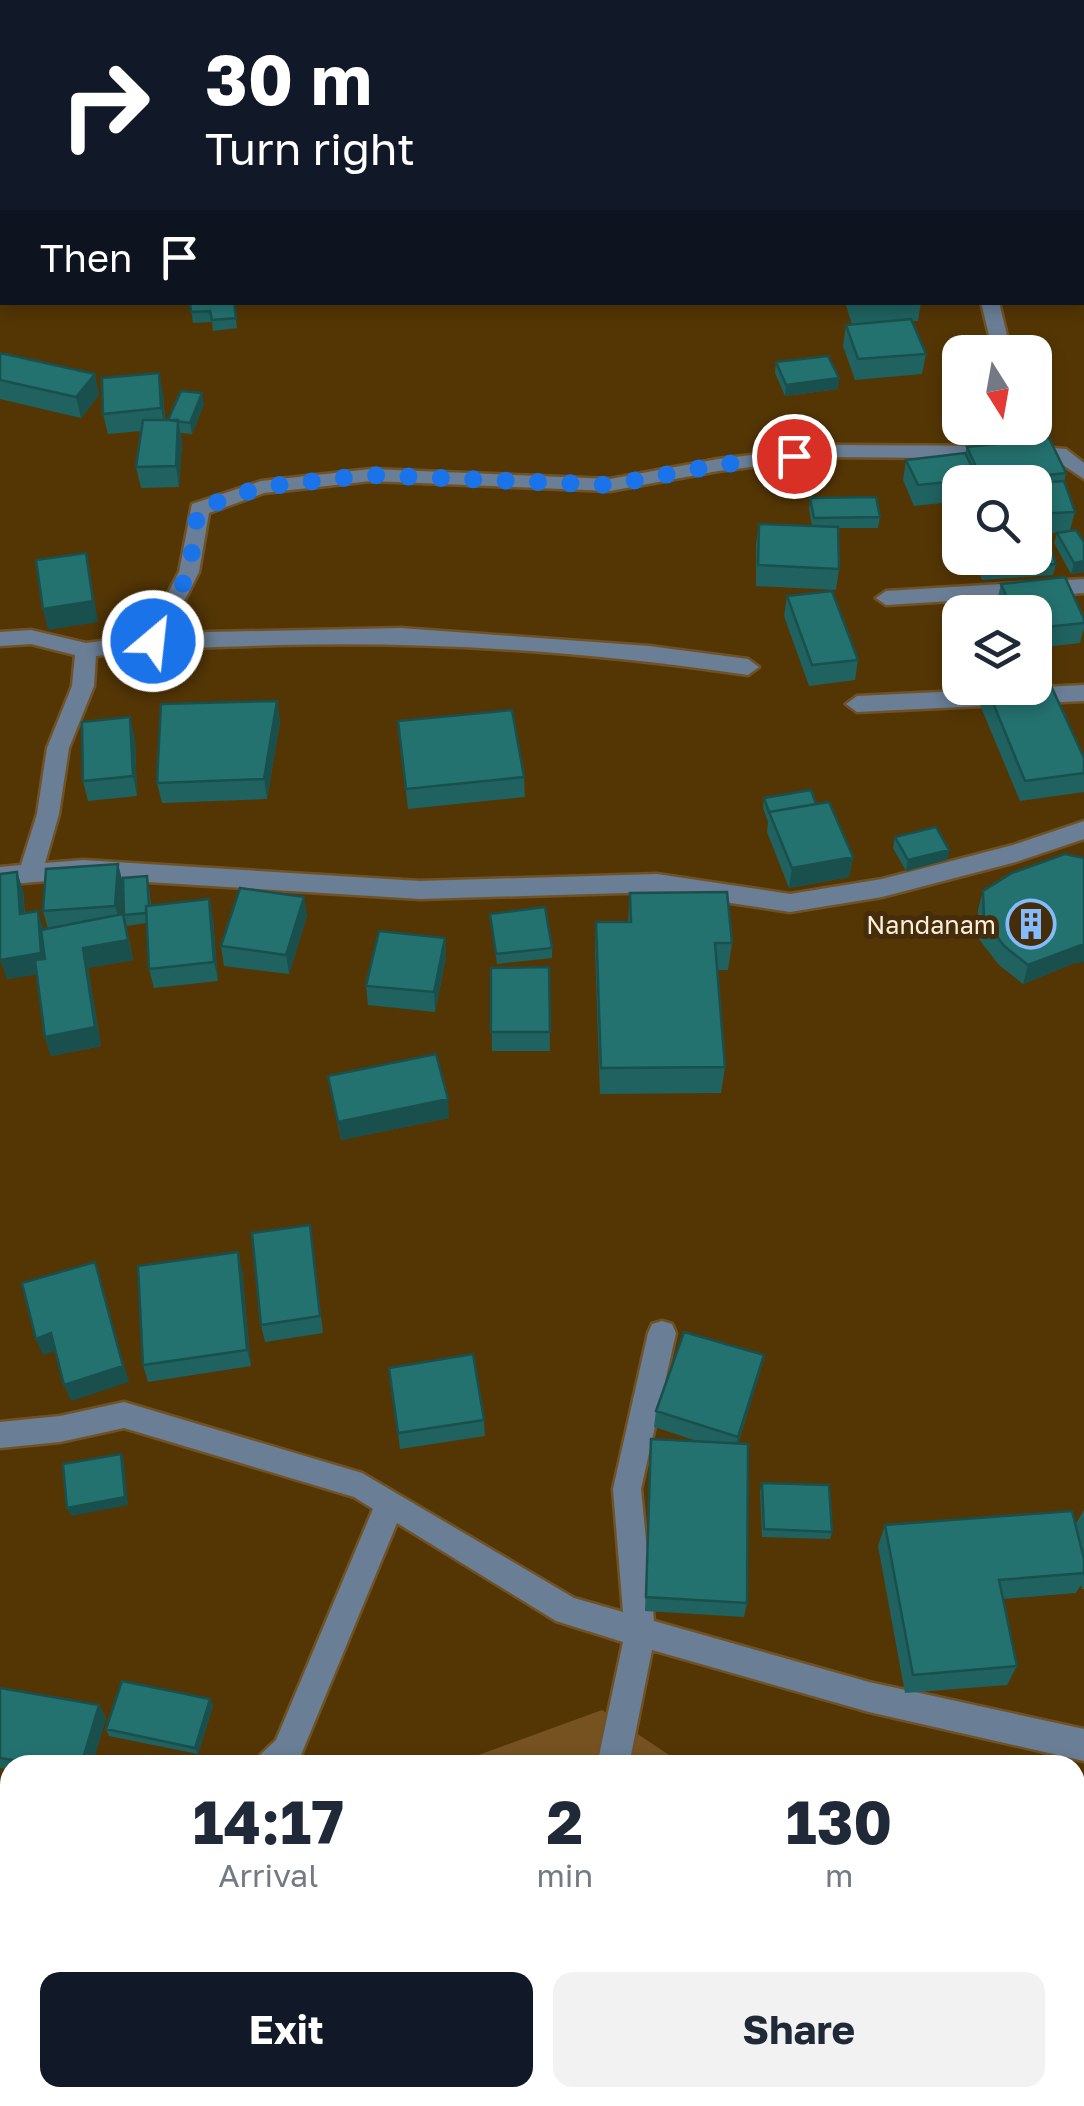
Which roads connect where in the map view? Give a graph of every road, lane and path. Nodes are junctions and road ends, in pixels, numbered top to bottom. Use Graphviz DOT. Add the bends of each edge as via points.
graph roads {
  1 [pos="991,305"];
  2 [pos="998,335"];
  3 [pos="1018,445"];
  4 [pos="1019,452"];
  5 [pos="1084,474"];
  6 [pos="1084,586"];
  7 [pos="886,598"];
  8 [pos="0,639"];
  9 [pos="153,641"];
  10 [pos="86,650"];
  11 [pos="748,667"];
  12 [pos="1084,693"];
  13 [pos="858,704"];
  14 [pos="1084,830"];
  15 [pos="30,874"];
  16 [pos="0,876"];
  17 [pos="662,1333"];
  18 [pos="0,1435"];
  19 [pos="390,1504"];
  20 [pos="640,1632"];
  21 [pos="1084,1745"];
  22 [pos="283,1755"];
  23 [pos="615,1755"];
  1 -- 2 [label="street"];
  3 -- 4 [label="street"];
  4 -- 5 [label="street" via="1059,453"];
  4 -- 9 [label="street" via="833,451 610,485 370,475 261,487 198,509 189,572"];
  6 -- 7 [label="street"];
  8 -- 10 [label="street"];
  9 -- 10 [label="street"];
  9 -- 11 [label="street" via="401,634"];
  10 -- 15 [label="street" via="83,686 58,748"];
  12 -- 13 [label="street"];
  14 -- 15 [label="street" via="882,888 790,902 657,883 420,890 161,872"];
  15 -- 16 [label="street"];
  17 -- 20 [label="street" via="628,1489"];
  18 -- 19 [label="street" via="124,1415 362,1486"];
  19 -- 20 [label="street" via="568,1611"];
  19 -- 22 [label="street"];
  20 -- 21 [label="street" via="869,1697"];
  20 -- 23 [label="street"];
}
